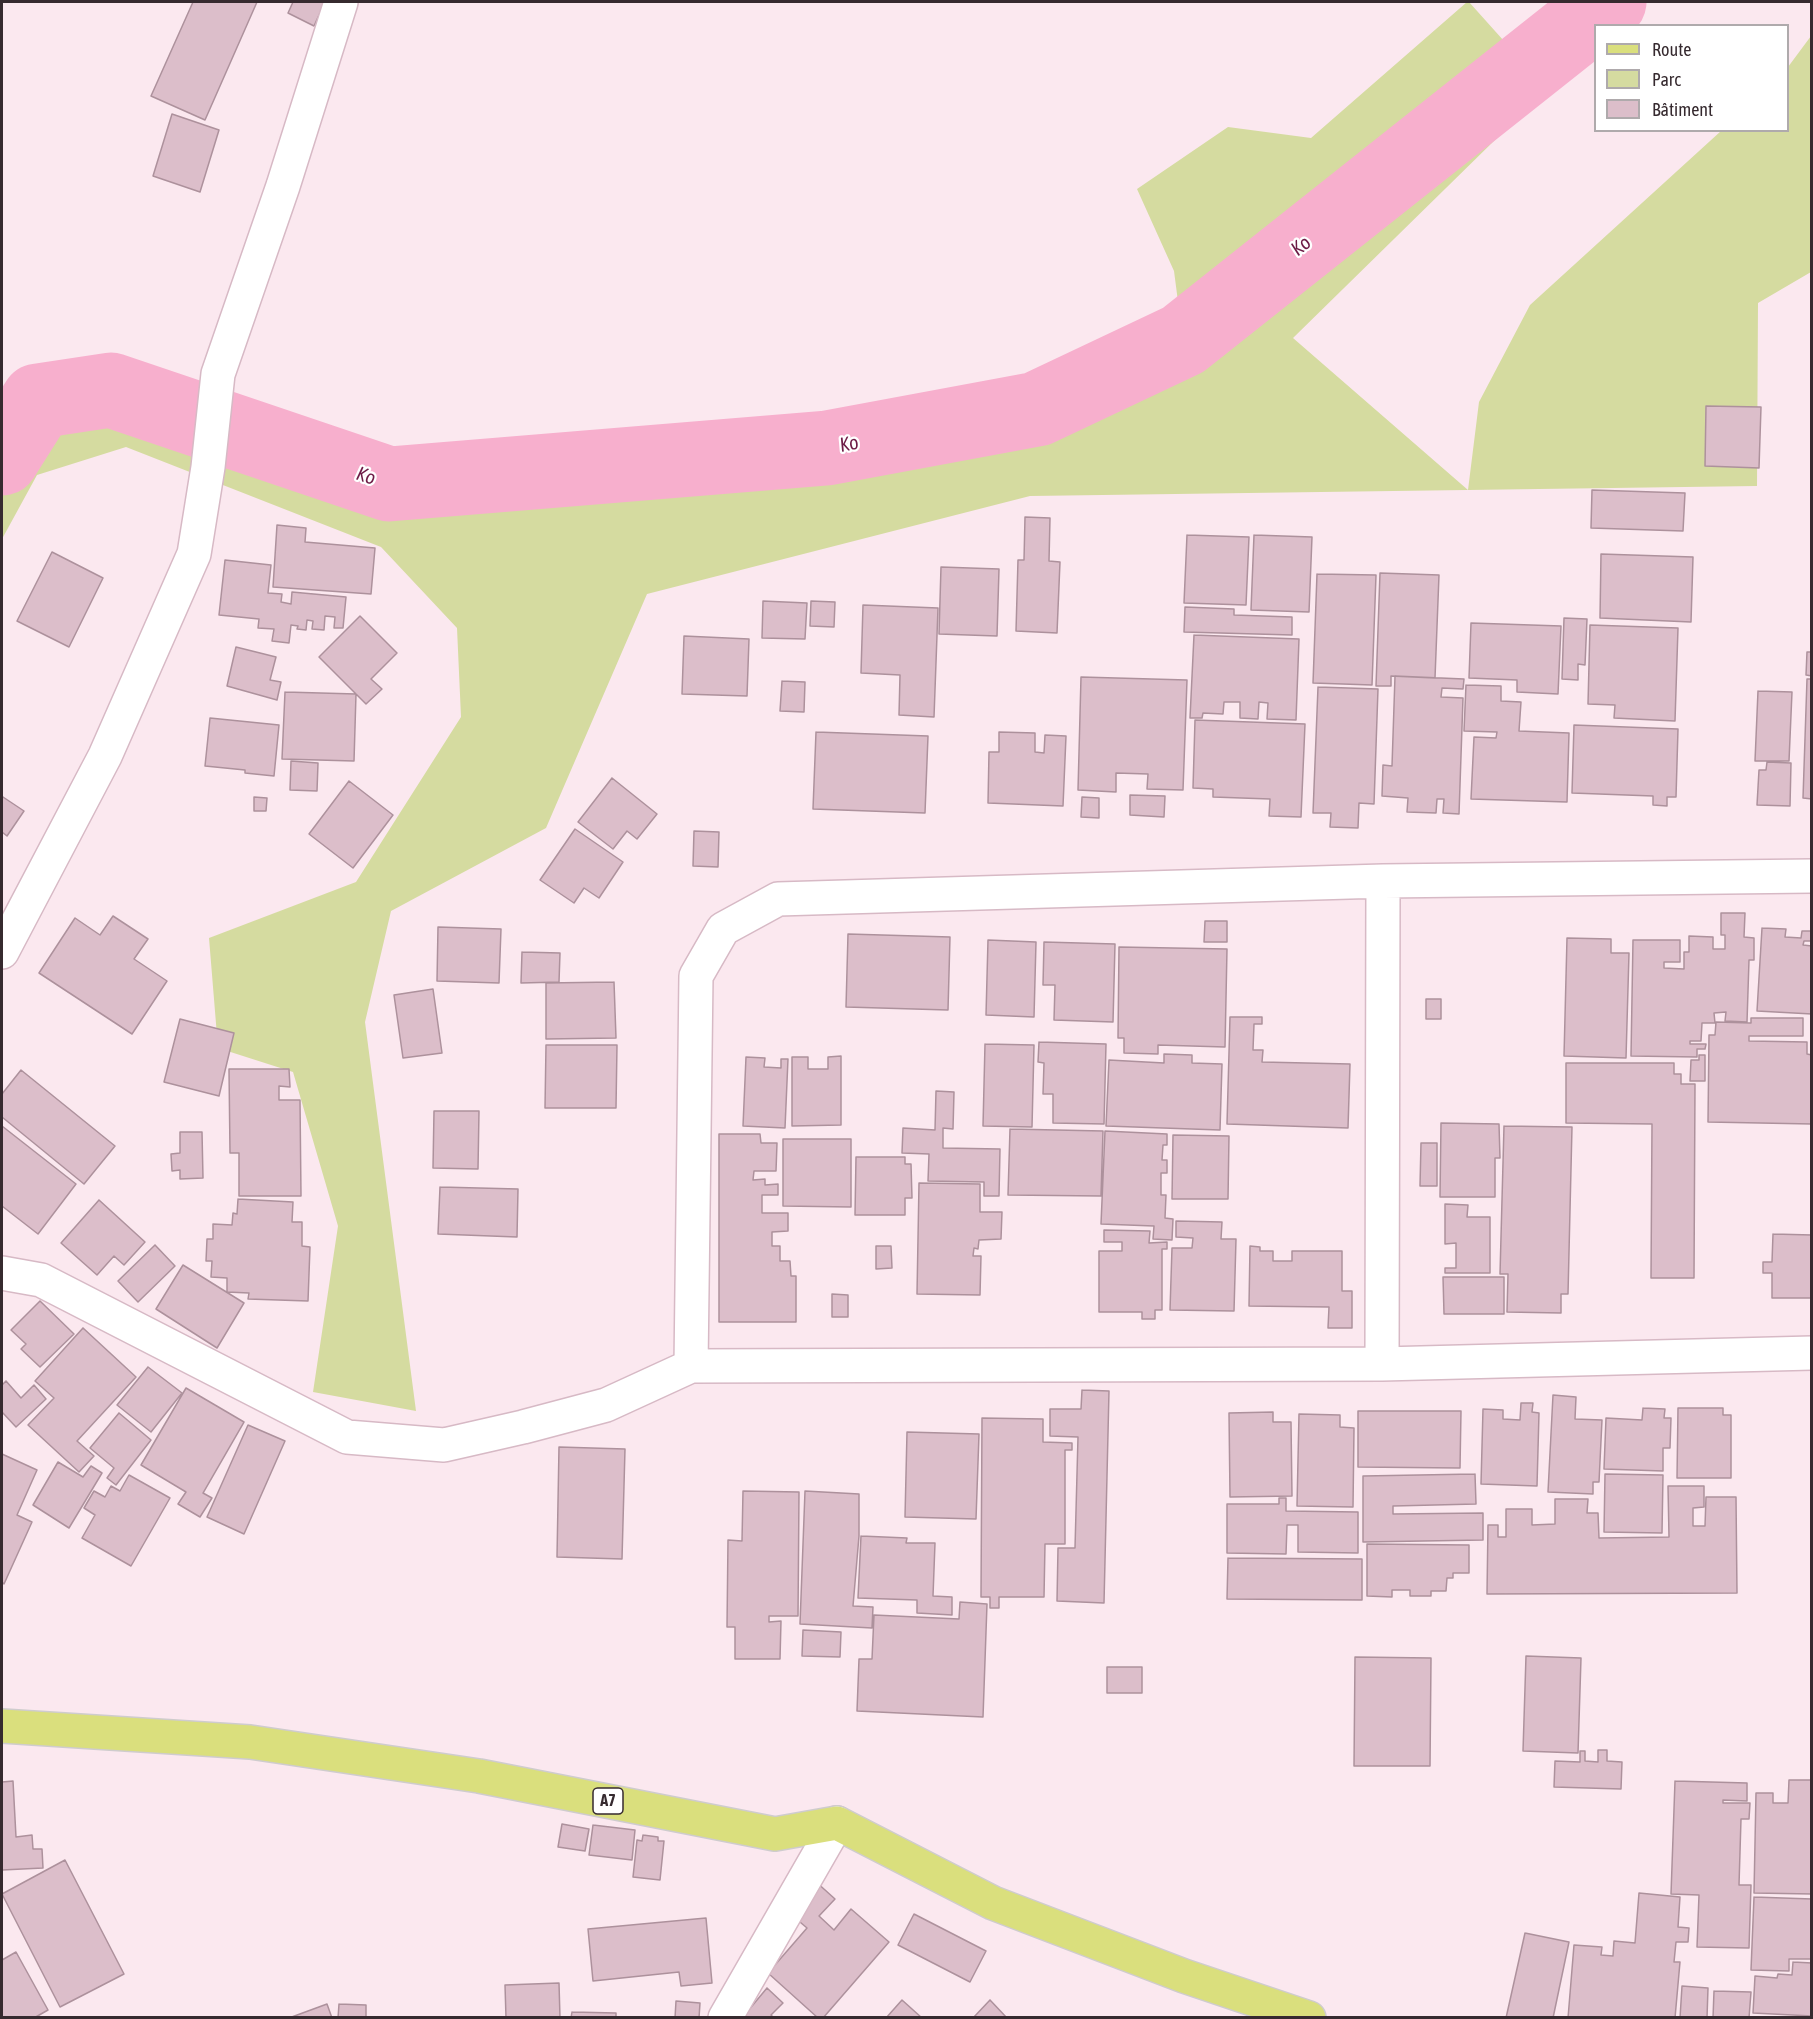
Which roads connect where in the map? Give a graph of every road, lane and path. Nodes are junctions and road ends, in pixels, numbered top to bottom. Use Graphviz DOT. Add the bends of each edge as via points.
graph roads {
  1 [pos="341,2"];
  2 [pos="1812,876"];
  3 [pos="1383,881"];
  4 [pos="2,952"];
  5 [pos="2,1273"];
  6 [pos="1812,1353"];
  7 [pos="1382,1364"];
  8 [pos="691,1366"];
  9 [pos="2,1726"];
  10 [pos="837,1823"];
  11 [pos="1184,1976"];
  12 [pos="724,2018"];
  13 [pos="1255,2018"];
  14 [pos="1309,2018"];
  1 -- 4 [label="street" via="218,374 194,554 105,756"];
  2 -- 3 [label="street"];
  3 -- 7 [label="street"];
  3 -- 8 [label="street" via="778,899 723,929 696,976"];
  5 -- 8 [label="street" via="41,1281 347,1437 444,1445 606,1405"];
  6 -- 7 [label="street"];
  7 -- 8 [label="street"];
  9 -- 10 [label="main road, A7" via="250,1742 480,1776 775,1834"];
  10 -- 11 [label="main road" via="993,1903"];
  10 -- 12 [label="street"];
  11 -- 13 [label="main road"];
  11 -- 14 [label="main road"];
}
